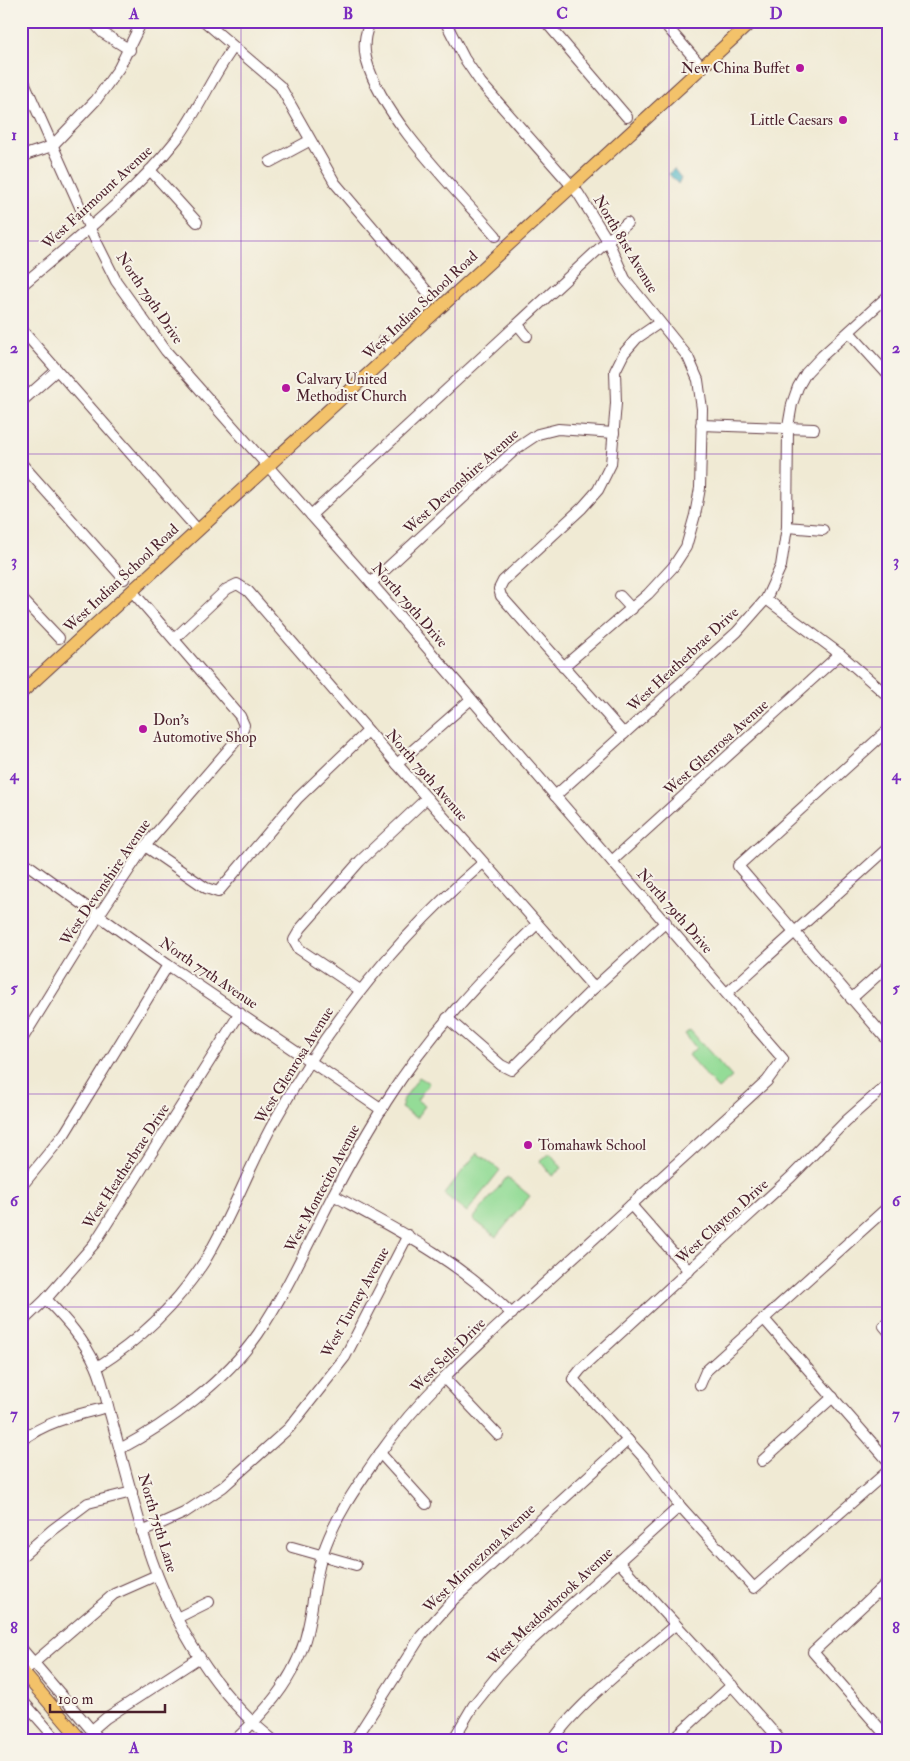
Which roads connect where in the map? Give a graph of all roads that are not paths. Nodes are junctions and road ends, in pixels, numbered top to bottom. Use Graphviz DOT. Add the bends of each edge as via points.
graph roads {
  1 [pos="92,21"];
  2 [pos="142,21"];
  3 [pos="204,21"];
  4 [pos="371,21"];
  5 [pos="445,21"];
  6 [pos="545,21"];
  7 [pos="662,21"];
  8 [pos="752,21"];
  9 [pos="233,48"];
  10 [pos="130,50"];
  11 [pos="702,67"];
  12 [pos="21,75"];
  13 [pos="627,117"];
  14 [pos="309,141"];
  15 [pos="52,146"];
  16 [pos="21,160"];
  17 [pos="270,162"];
  18 [pos="150,170"];
  19 [pos="573,186"];
  20 [pos="197,222"];
  21 [pos="628,223"];
  22 [pos="89,227"];
  23 [pos="496,236"];
  24 [pos="608,241"];
  25 [pos="21,286"];
  26 [pos="889,295"];
  27 [pos="431,296"];
  28 [pos="659,322"];
  29 [pos="518,325"];
  30 [pos="21,330"];
  31 [pos="850,333"];
  32 [pos="528,336"];
  33 [pos="383,340"];
  34 [pos="393,352"];
  35 [pos="57,370"];
  36 [pos="889,376"];
  37 [pos="21,402"];
  38 [pos="701,425"];
  39 [pos="788,427"];
  40 [pos="814,429"];
  41 [pos="614,433"];
  42 [pos="21,463"];
  43 [pos="267,467"];
  44 [pos="311,515"];
  45 [pos="787,527"];
  46 [pos="198,530"];
  47 [pos="824,530"];
  48 [pos="124,579"];
  49 [pos="371,583"];
  50 [pos="132,591"];
  51 [pos="620,596"];
  52 [pos="21,598"];
  53 [pos="766,599"];
  54 [pos="632,609"];
  55 [pos="59,638"];
  56 [pos="174,639"];
  57 [pos="840,654"];
  58 [pos="563,667"];
  59 [pos="21,692"];
  60 [pos="889,697"];
  61 [pos="470,700"];
  62 [pos="889,729"];
  63 [pos="368,731"];
  64 [pos="624,734"];
  65 [pos="396,764"];
  66 [pos="555,796"];
  67 [pos="427,798"];
  68 [pos="145,846"];
  69 [pos="889,848"];
  70 [pos="21,860"];
  71 [pos="612,861"];
  72 [pos="483,862"];
  73 [pos="99,915"];
  74 [pos="666,922"];
  75 [pos="538,924"];
  76 [pos="794,934"];
  77 [pos="168,965"];
  78 [pos="889,965"];
  79 [pos="594,988"];
  80 [pos="360,990"];
  81 [pos="728,993"];
  82 [pos="851,999"];
  83 [pos="240,1013"];
  84 [pos="447,1018"];
  85 [pos="21,1041"];
  86 [pos="889,1042"];
  87 [pos="783,1059"];
  88 [pos="312,1062"];
  89 [pos="889,1083"];
  90 [pos="382,1110"];
  91 [pos="21,1187"];
  92 [pos="333,1195"];
  93 [pos="631,1206"];
  94 [pos="889,1206"];
  95 [pos="408,1235"];
  96 [pos="689,1271"];
  97 [pos="46,1299"];
  98 [pos="512,1314"];
  99 [pos="764,1319"];
  100 [pos="21,1323"];
  101 [pos="96,1367"];
  102 [pos="444,1378"];
  103 [pos="700,1385"];
  104 [pos="833,1398"];
  105 [pos="108,1407"];
  106 [pos="498,1435"];
  107 [pos="628,1440"];
  108 [pos="21,1441"];
  109 [pos="120,1449"];
  110 [pos="380,1453"];
  111 [pos="762,1461"];
  112 [pos="889,1462"];
  113 [pos="889,1470"];
  114 [pos="132,1492"];
  115 [pos="426,1504"];
  116 [pos="680,1506"];
  117 [pos="142,1532"];
  118 [pos="292,1547"];
  119 [pos="322,1556"];
  120 [pos="21,1557"];
  121 [pos="619,1562"];
  122 [pos="356,1565"];
  123 [pos="157,1575"];
  124 [pos="889,1581"];
  125 [pos="878,1590"];
  126 [pos="209,1602"];
  127 [pos="889,1602"];
  128 [pos="177,1618"];
  129 [pos="675,1625"];
  130 [pos="21,1648"];
  131 [pos="200,1657"];
  132 [pos="34,1662"];
  133 [pos="22,1671"];
  134 [pos="732,1685"];
  135 [pos="38,1690"];
  136 [pos="22,1702"];
  137 [pos="253,1723"];
  138 [pos="92,1730"];
  139 [pos="889,1739"];
  140 [pos="57,1740"];
  141 [pos="81,1740"];
  142 [pos="100,1740"];
  143 [pos="234,1740"];
  144 [pos="273,1740"];
  145 [pos="355,1740"];
  146 [pos="453,1740"];
  147 [pos="553,1740"];
  148 [pos="672,1740"];
  149 [pos="780,1740"];
  1 -- 10 [label="street" via="103,33"];
  2 -- 10 [label="street"];
  3 -- 9 [label="street"];
  4 -- 23 [label="street" via="364,39 364,52 370,73 385,100 415,143"];
  5 -- 19 [label="street, North 81st Avenue" via="481,83"];
  6 -- 13 [label="street"];
  7 -- 11 [label="street"];
  8 -- 11 [label="main road, West Indian School Road"];
  9 -- 14 [label="street" via="280,86"];
  9 -- 18 [label="street, West Fairmount Avenue" via="218,67 188,123"];
  10 -- 15 [label="street" via="96,100"];
  11 -- 19 [label="main road, West Indian School Road"];
  12 -- 15 [label="street, North 79th Drive"];
  14 -- 17 [label="street"];
  14 -- 27 [label="street" via="349,203"];
  15 -- 16 [label="street" via="28,154"];
  15 -- 22 [label="street, North 79th Drive"];
  18 -- 20 [label="street"];
  18 -- 22 [label="street, West Fairmount Avenue"];
  19 -- 24 [label="street, North 81st Avenue"];
  19 -- 34 [label="main road, West Indian School Road"];
  21 -- 24 [label="street"];
  22 -- 25 [label="street, West Fairmount Avenue"];
  22 -- 43 [label="street, North 79th Drive" via="116,280 141,318"];
  24 -- 28 [label="street, North 81st Avenue" via="626,279"];
  24 -- 29 [label="street"];
  26 -- 31 [label="street, West Heatherbrae Drive"];
  28 -- 38 [label="street, North 81st Avenue" via="688,357 698,380"];
  28 -- 41 [label="street" via="637,338 615,371"];
  29 -- 32 [label="street"];
  29 -- 44 [label="street"];
  30 -- 35 [label="street"];
  31 -- 36 [label="street"];
  31 -- 39 [label="street, West Heatherbrae Drive" via="806,373 792,404"];
  33 -- 34 [label="street"];
  34 -- 43 [label="main road, West Indian School Road"];
  35 -- 37 [label="street"];
  35 -- 46 [label="street"];
  38 -- 39 [label="street"];
  38 -- 54 [label="street, North 81st Avenue" via="700,488 686,547 673,566"];
  39 -- 40 [label="street"];
  39 -- 45 [label="street, West Heatherbrae Drive"];
  41 -- 49 [label="street, West Devonshire Avenue" via="558,429 538,434 517,448"];
  41 -- 58 [label="street" via="611,464 598,490 503,581 499,589 501,596"];
  42 -- 48 [label="street"];
  43 -- 44 [label="street, North 79th Drive"];
  43 -- 46 [label="main road, West Indian School Road"];
  44 -- 49 [label="street, North 79th Drive"];
  45 -- 47 [label="street"];
  45 -- 53 [label="street, West Heatherbrae Drive" via="781,566"];
  46 -- 50 [label="main road, West Indian School Road"];
  49 -- 61 [label="street, North 79th Drive"];
  50 -- 56 [label="street"];
  50 -- 59 [label="main road, West Indian School Road"];
  51 -- 54 [label="street"];
  52 -- 55 [label="street"];
  53 -- 57 [label="street"];
  53 -- 64 [label="street, West Heatherbrae Drive" via="737,632"];
  54 -- 58 [label="street, North 81st Avenue"];
  56 -- 63 [label="street, North 79th Avenue" via="227,589 238,584 248,591"];
  56 -- 68 [label="street, West Devonshire Avenue" via="240,716 244,725 241,735"];
  57 -- 60 [label="street"];
  57 -- 71 [label="street, West Glenrosa Avenue"];
  58 -- 64 [label="street"];
  61 -- 65 [label="street"];
  61 -- 66 [label="street, North 79th Drive"];
  62 -- 76 [label="street" via="738,866"];
  63 -- 65 [label="street, North 79th Avenue"];
  63 -- 68 [label="street" via="297,799 218,892 206,888"];
  64 -- 66 [label="street, West Heatherbrae Drive"];
  65 -- 67 [label="street, North 79th Avenue"];
  66 -- 71 [label="street, North 79th Drive"];
  67 -- 72 [label="street, North 79th Avenue"];
  67 -- 80 [label="street" via="360,861 294,940 299,949"];
  68 -- 73 [label="street, West Devonshire Avenue"];
  69 -- 76 [label="street"];
  70 -- 73 [label="street, North 77th Avenue"];
  71 -- 74 [label="street, North 79th Drive"];
  72 -- 75 [label="street, North 79th Avenue"];
  72 -- 80 [label="street, West Glenrosa Avenue" via="423,918"];
  73 -- 77 [label="street, North 77th Avenue"];
  73 -- 85 [label="street, West Devonshire Avenue"];
  74 -- 79 [label="street"];
  74 -- 81 [label="street, North 79th Drive"];
  75 -- 79 [label="street, North 79th Avenue"];
  75 -- 84 [label="street, West Montecito Avenue"];
  76 -- 81 [label="street"];
  76 -- 82 [label="street"];
  77 -- 83 [label="street, North 77th Avenue"];
  77 -- 91 [label="street" via="65,1133"];
  78 -- 82 [label="street"];
  79 -- 84 [label="street" via="512,1070 501,1065"];
  80 -- 88 [label="street, West Glenrosa Avenue"];
  81 -- 87 [label="street, North 79th Drive"];
  82 -- 86 [label="street"];
  83 -- 88 [label="street, North 77th Avenue"];
  83 -- 97 [label="street, West Heatherbrae Drive" via="94,1244"];
  84 -- 90 [label="street, West Montecito Avenue" via="415,1058"];
  87 -- 93 [label="street, West Sells Drive" via="748,1099"];
  88 -- 90 [label="street, North 77th Avenue"];
  88 -- 101 [label="street, West Glenrosa Avenue" via="275,1120 204,1262 160,1317 133,1342"];
  89 -- 96 [label="street, West Clayton Drive"];
  90 -- 92 [label="street, West Montecito Avenue"];
  92 -- 95 [label="street"];
  92 -- 109 [label="street, West Montecito Avenue" via="287,1286 257,1335 198,1396 166,1421"];
  93 -- 96 [label="street"];
  93 -- 98 [label="street, West Sells Drive"];
  94 -- 99 [label="street"];
  95 -- 98 [label="street" via="447,1259"];
  95 -- 117 [label="street, West Turney Avenue" via="345,1357 289,1428 223,1488"];
  96 -- 107 [label="street, West Clayton Drive" via="573,1379"];
  97 -- 100 [label="street, West Heatherbrae Drive"];
  97 -- 101 [label="street, North 75th Lane" via="74,1328"];
  98 -- 102 [label="street, West Sells Drive"];
  99 -- 103 [label="street" via="706,1371"];
  99 -- 104 [label="street"];
  101 -- 105 [label="street, North 75th Lane"];
  102 -- 106 [label="street"];
  102 -- 110 [label="street, West Sells Drive"];
  104 -- 111 [label="street"];
  104 -- 112 [label="street"];
  105 -- 108 [label="street" via="60,1420 34,1431"];
  105 -- 109 [label="street, North 75th Lane"];
  107 -- 116 [label="street"];
  107 -- 145 [label="street, West Minnezona Avenue" via="454,1599 421,1636"];
  109 -- 114 [label="street, North 75th Lane"];
  110 -- 115 [label="street"];
  110 -- 119 [label="street, West Sells Drive" via="335,1522"];
  113 -- 116 [label="street" via="754,1588"];
  114 -- 117 [label="street, North 75th Lane"];
  114 -- 120 [label="street" via="88,1503"];
  116 -- 121 [label="street, West Meadowbrook Avenue"];
  117 -- 123 [label="street, North 75th Lane"];
  118 -- 119 [label="street"];
  119 -- 122 [label="street"];
  119 -- 137 [label="street, West Sells Drive" via="309,1625 299,1656 275,1700"];
  121 -- 129 [label="street"];
  121 -- 146 [label="street, West Meadowbrook Avenue" via="498,1675 473,1706"];
  123 -- 128 [label="street, North 75th Lane"];
  123 -- 132 [label="street" via="114,1594"];
  124 -- 125 [label="street"];
  125 -- 127 [label="street"];
  125 -- 139 [label="street" via="813,1652"];
  126 -- 128 [label="street"];
  128 -- 131 [label="street, North 75th Lane"];
  129 -- 134 [label="street"];
  129 -- 147 [label="street" via="598,1693"];
  130 -- 132 [label="street"];
  131 -- 137 [label="street, North 75th Lane"];
  131 -- 138 [label="street"];
  132 -- 133 [label="street"];
  132 -- 138 [label="street"];
  133 -- 135 [label="main road"];
  134 -- 148 [label="street"];
  134 -- 149 [label="street"];
  135 -- 136 [label="street"];
  135 -- 141 [label="main road"];
  136 -- 140 [label="street"];
  137 -- 143 [label="street, West Sells Drive"];
  137 -- 144 [label="street, North 75th Lane"];
  138 -- 142 [label="street"];
}
